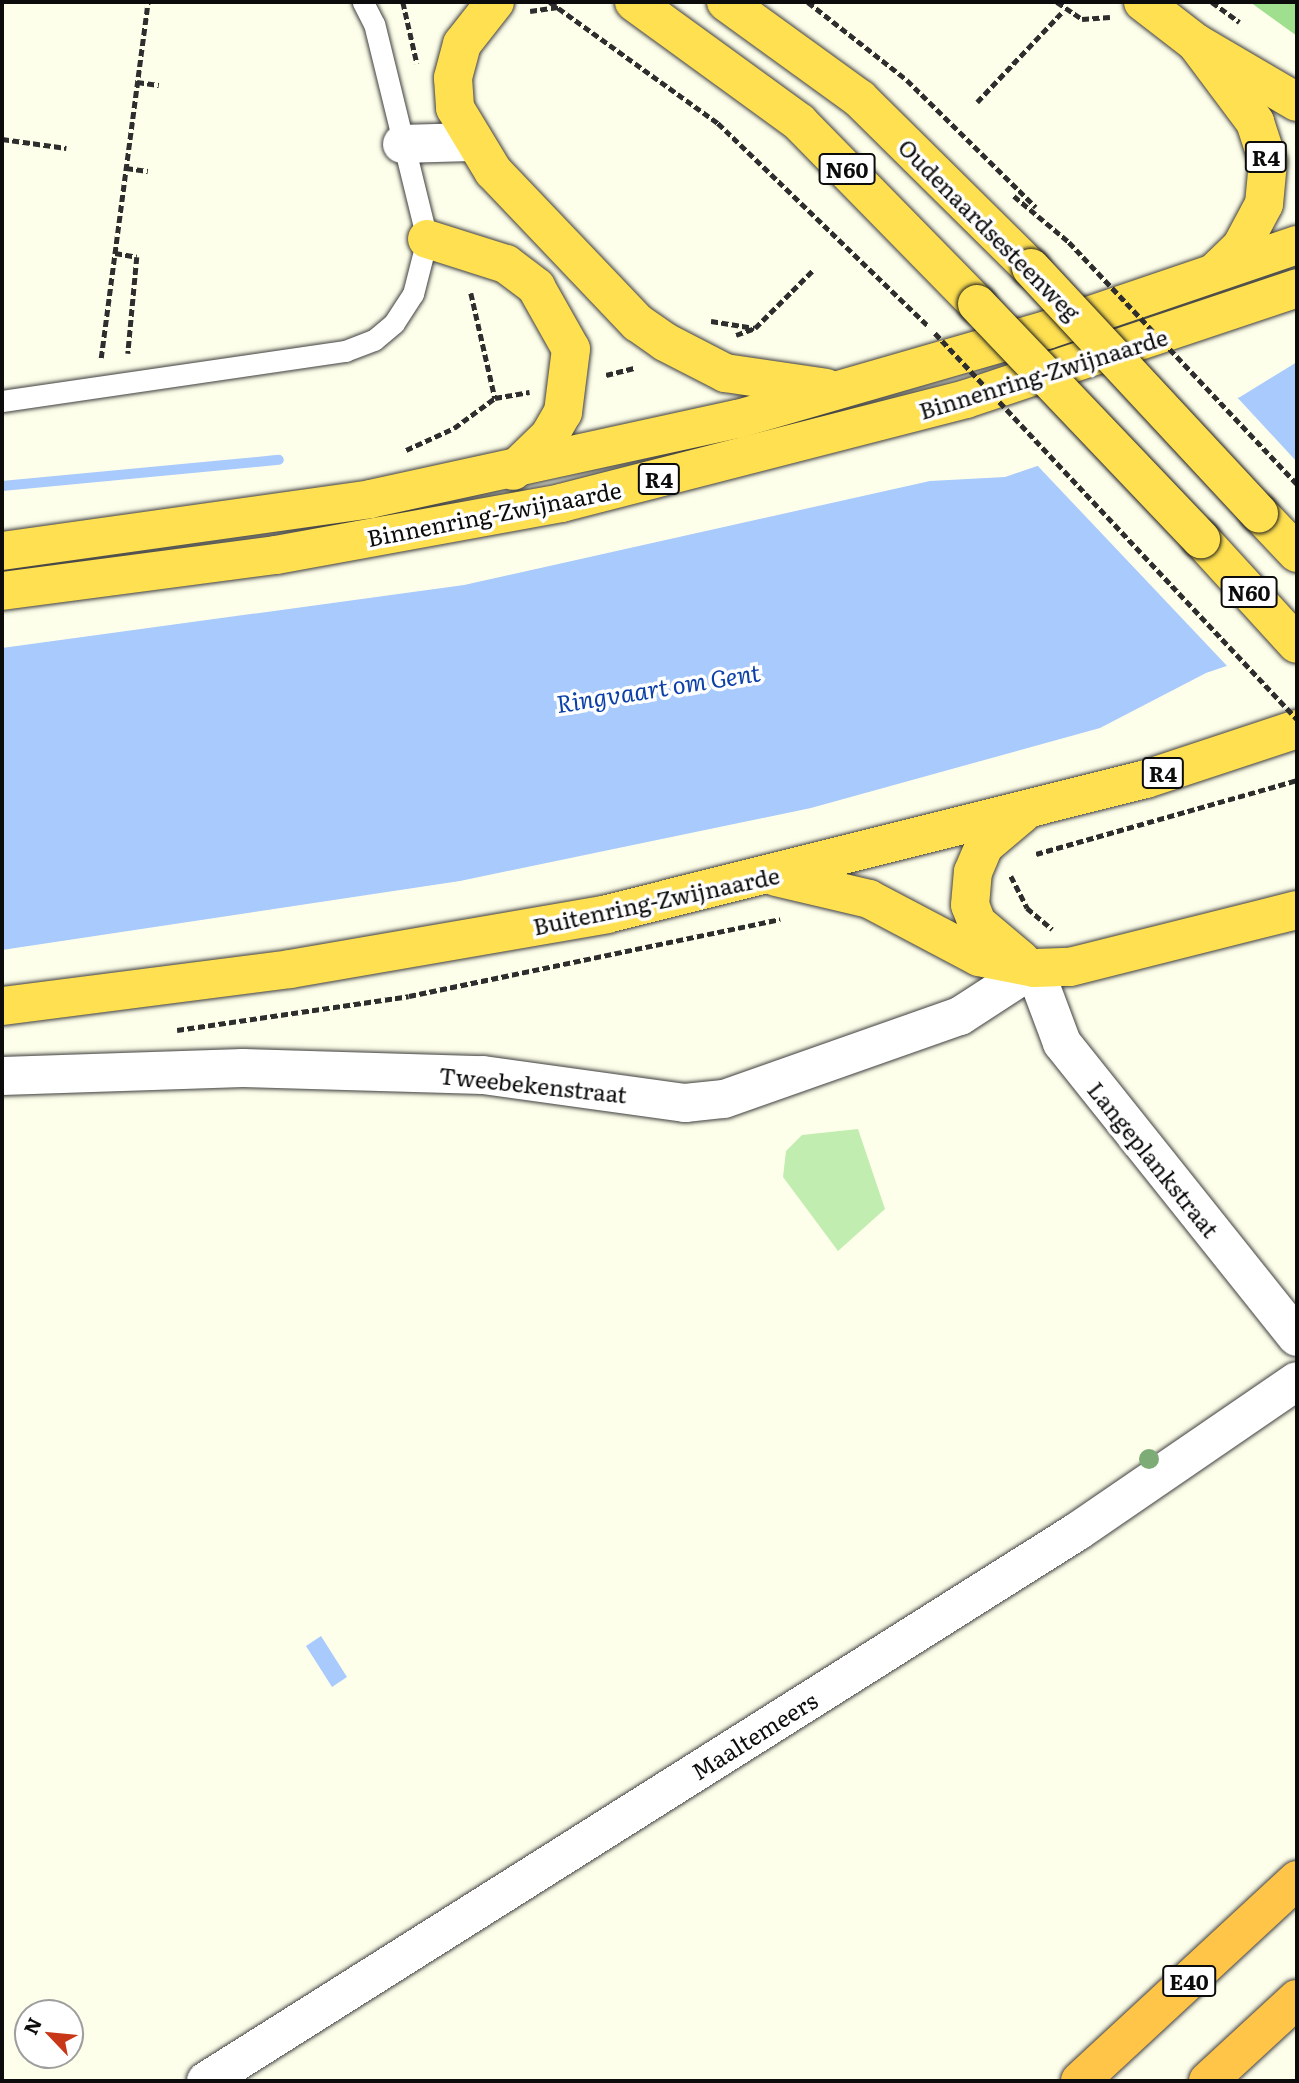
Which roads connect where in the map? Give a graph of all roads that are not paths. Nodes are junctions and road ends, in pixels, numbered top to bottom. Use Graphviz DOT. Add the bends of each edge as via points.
graph roads {
  1 [pos="363,2"];
  2 [pos="634,2"];
  3 [pos="508,8"];
  4 [pos="742,8"];
  5 [pos="1130,8"];
  6 [pos="1196,43"];
  7 [pos="1297,102"];
  8 [pos="470,142"];
  9 [pos="402,144"];
  10 [pos="427,239"];
  11 [pos="1297,245"];
  12 [pos="1213,274"];
  13 [pos="1297,288"];
  14 [pos="838,390"];
  15 [pos="2,401"];
  16 [pos="513,471"];
  17 [pos="2,551"];
  18 [pos="1297,553"];
  19 [pos="2,591"];
  20 [pos="1297,644"];
  21 [pos="1297,729"];
  22 [pos="1026,810"];
  23 [pos="771,876"];
  24 [pos="1297,910"];
  25 [pos="1034,968"];
  26 [pos="2,1006"];
  27 [pos="2,1076"];
  28 [pos="1297,1337"];
  29 [pos="1297,1381"];
  30 [pos="1297,1880"];
  31 [pos="1297,1999"];
  32 [pos="206,2081"];
  33 [pos="1080,2081"];
  34 [pos="1208,2081"];
  1 -- 9 [label="lane" via="374,24"];
  2 -- 20 [label="highway, N60, bridge" via="799,122"];
  3 -- 8 [label="highway" via="462,44 453,78 455,108"];
  4 -- 18 [label="highway, Oudenaardsesteenweg / N60, bridge" via="860,100 1031,268"];
  5 -- 6 [label="highway, R4"];
  6 -- 7 [label="highway, R4"];
  6 -- 12 [label="highway, R4" via="1255,122 1268,162 1264,204 1241,247"];
  8 -- 9 [label="street"];
  8 -- 14 [label="highway, R4" via="638,323 684,354 725,373"];
  9 -- 10 [label="lane"];
  10 -- 15 [label="lane" via="413,294 374,340 345,351"];
  10 -- 16 [label="highway" via="506,264 536,287 571,349 570,385 549,436"];
  11 -- 12 [label="highway, R4"];
  12 -- 14 [label="highway, R4"];
  13 -- 19 [label="highway, Binnenring-Zwijnaarde / R4" via="966,399 561,503 276,555"];
  14 -- 16 [label="highway, R4"];
  16 -- 17 [label="highway, R4" via="216,524"];
  21 -- 22 [label="highway, Buitenring-Zwijnaarde / R4"];
  22 -- 23 [label="highway, Buitenring-Zwijnaarde / R4"];
  22 -- 25 [label="highway" via="984,846 973,872 970,905 977,923"];
  23 -- 25 [label="highway, R4" via="869,899 979,957"];
  23 -- 26 [label="highway, Buitenring-Zwijnaarde / R4" via="413,948"];
  24 -- 25 [label="highway" via="1070,967"];
  25 -- 27 [label="street, Tweebekenstraat" via="960,1016 724,1099 685,1103 483,1075 243,1068"];
  25 -- 28 [label="street, Langeplankstraat" via="1062,1043"];
  29 -- 32 [label="street, Maaltemeers" via="1066,1538"];
  30 -- 33 [label="highway, E40"];
  31 -- 34 [label="highway"];
}
